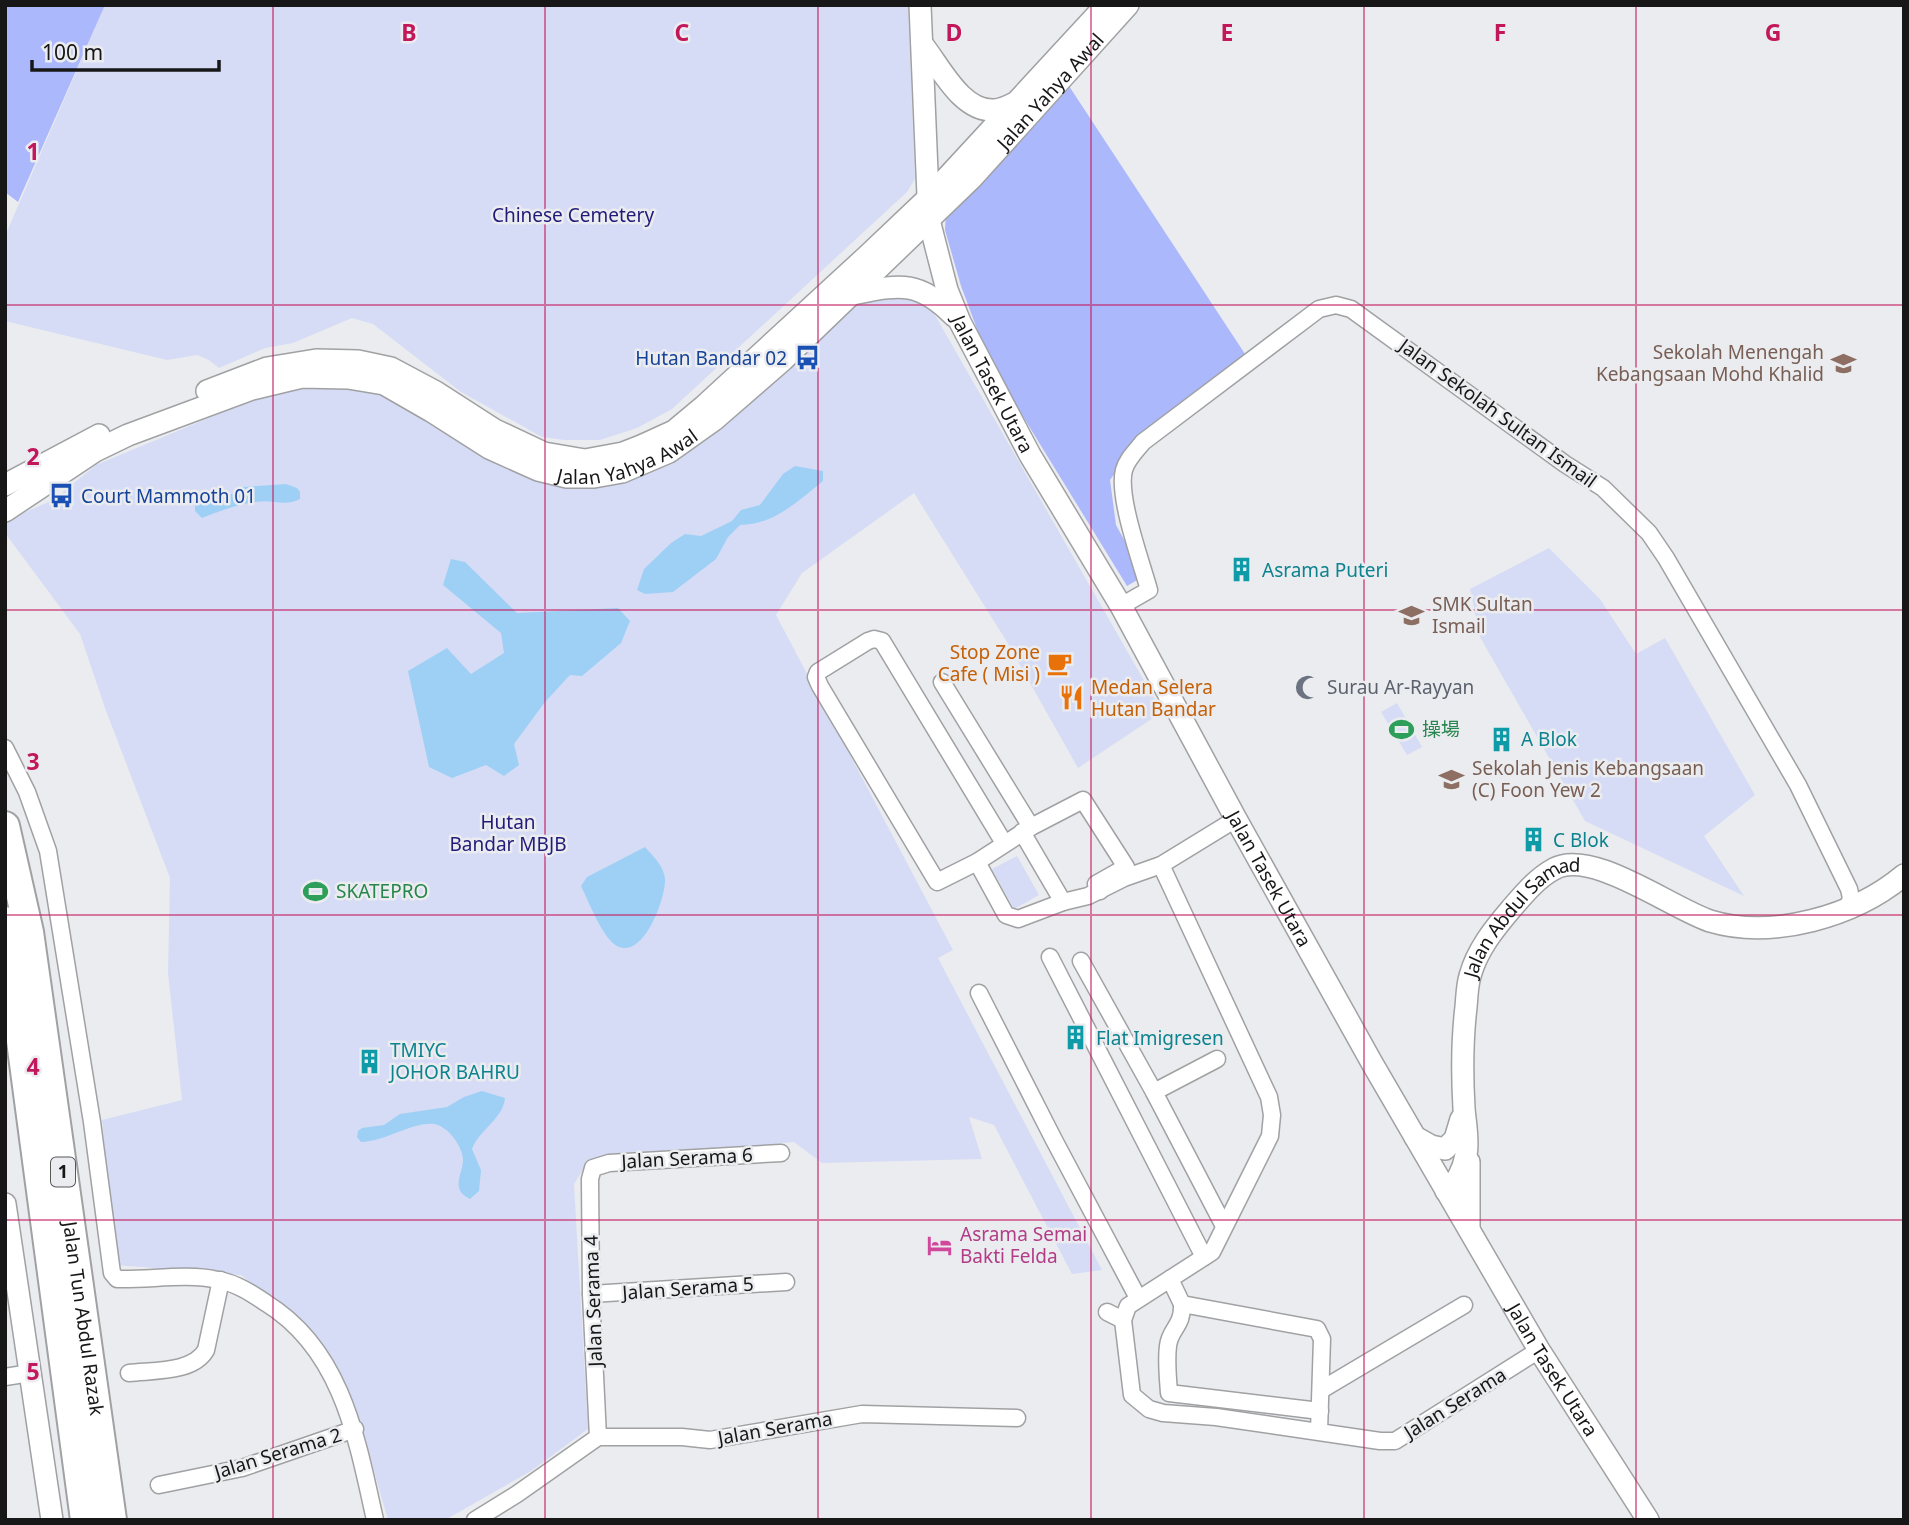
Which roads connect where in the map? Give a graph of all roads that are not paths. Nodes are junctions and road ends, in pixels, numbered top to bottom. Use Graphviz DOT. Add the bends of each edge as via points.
graph roads {
  1 [pos="920,5"];
  2 [pos="1106,5"];
  3 [pos="1128,5"];
  4 [pos="922,44"];
  5 [pos="1016,103"];
  6 [pos="928,209"];
  7 [pos="852,294"];
  8 [pos="960,322"];
  9 [pos="5,485"];
  10 [pos="5,511"];
  11 [pos="1121,606"];
  12 [pos="942,682"];
  13 [pos="5,748"];
  14 [pos="989,759"];
  15 [pos="963,774"];
  16 [pos="1236,819"];
  17 [pos="5,826"];
  18 [pos="1027,830"];
  19 [pos="1004,843"];
  20 [pos="977,862"];
  21 [pos="1161,865"];
  22 [pos="1904,875"];
  23 [pos="1100,891"];
  24 [pos="1063,902"];
  25 [pos="1847,909"];
  26 [pos="5,921"];
  27 [pos="1050,957"];
  28 [pos="1081,961"];
  29 [pos="979,993"];
  30 [pos="1217,1059"];
  31 [pos="1154,1092"];
  32 [pos="1464,1110"];
  33 [pos="1465,1133"];
  34 [pos="1415,1137"];
  35 [pos="781,1153"];
  36 [pos="594,1166"];
  37 [pos="1446,1191"];
  38 [pos="5,1204"];
  39 [pos="1221,1220"];
  40 [pos="1469,1231"];
  41 [pos="1201,1250"];
  42 [pos="221,1280"];
  43 [pos="786,1282"];
  44 [pos="1172,1283"];
  45 [pos="591,1294"];
  46 [pos="1138,1297"];
  47 [pos="1182,1304"];
  48 [pos="1464,1305"];
  49 [pos="1107,1312"];
  50 [pos="1123,1320"];
  51 [pos="1539,1350"];
  52 [pos="30,1373"];
  53 [pos="129,1373"];
  54 [pos="5,1377"];
  55 [pos="1321,1390"];
  56 [pos="1017,1418"];
  57 [pos="1320,1421"];
  58 [pos="355,1429"];
  59 [pos="598,1437"];
  60 [pos="159,1485"];
  61 [pos="52,1520"];
  62 [pos="85,1520"];
  63 [pos="112,1520"];
  64 [pos="376,1520"];
  65 [pos="475,1520"];
  66 [pos="1648,1520"];
  1 -- 4 [label="main road, Jalan Tasek Utara"];
  2 -- 5 [label="main road, Jalan Yahya Awal"];
  3 -- 6 [label="main road, Jalan Yahya Awal" via="972,178"];
  4 -- 5 [label="main road" via="971,103 992,110"];
  4 -- 6 [label="main road, Jalan Tasek Utara"];
  5 -- 6 [label="main road, Jalan Yahya Awal"];
  6 -- 7 [label="main road, Jalan Yahya Awal"];
  6 -- 8 [label="main road, Jalan Tasek Utara" via="947,290"];
  6 -- 9 [label="main road, Jalan Yahya Awal" via="674,431 623,453 584,460 544,453 495,430 391,368 316,360 267,368 122,424"];
  7 -- 8 [label="main road" via="908,286 937,299"];
  7 -- 10 [label="main road, Jalan Yahya Awal" via="714,420 669,452 622,472 567,477 538,470 489,448 384,384 302,377 252,389 128,435 95,451"];
  8 -- 11 [label="main road, Jalan Tasek Utara" via="1030,456"];
  11 -- 16 [label="main road, Jalan Tasek Utara"];
  11 -- 25 [label="street, Jalan Sekolah Sultan Ismail" via="1149,590 1121,488 1129,458 1143,442 1319,309 1336,305 1351,309 1602,488 1648,533 1798,785 1849,889"];
  12 -- 14 [label="street"];
  13 -- 42 [label="street" via="48,851 112,1273 117,1279"];
  14 -- 15 [label="street"];
  14 -- 18 [label="street"];
  15 -- 19 [label="street"];
  15 -- 20 [label="street" via="880,639 868,641 816,674 937,882"];
  16 -- 21 [label="street"];
  16 -- 34 [label="main road, Jalan Tasek Utara"];
  17 -- 63 [label="highway, Jalan Tun Abdul Razak / 1" via="29,932"];
  18 -- 19 [label="street"];
  18 -- 23 [label="street" via="1083,800 1126,867 1096,884"];
  18 -- 24 [label="street"];
  19 -- 20 [label="street"];
  20 -- 24 [label="street" via="1009,917 1018,919"];
  21 -- 23 [label="street"];
  21 -- 39 [label="street" via="1269,1097 1270,1136"];
  22 -- 25 [label="main road, Jalan Abdul Samad" via="1888,889"];
  23 -- 24 [label="street"];
  25 -- 32 [label="main road, Jalan Abdul Samad" via="1825,919 1794,924 1738,925 1710,921 1595,867 1572,864 1555,868 1493,929 1477,956 1469,978 1462,1039"];
  26 -- 62 [label="highway, Jalan Tun Abdul Razak / 1"];
  27 -- 41 [label="street"];
  28 -- 31 [label="street"];
  29 -- 46 [label="street"];
  30 -- 31 [label="street"];
  31 -- 39 [label="street"];
  32 -- 33 [label="main road, Jalan Abdul Samad"];
  32 -- 34 [label="main road" via="1455,1139 1445,1149"];
  33 -- 37 [label="main road, Jalan Abdul Samad" via="1467,1152 1462,1170"];
  33 -- 40 [label="main road" via="1471,1146"];
  34 -- 37 [label="main road, Jalan Tasek Utara"];
  35 -- 36 [label="street, Jalan Serama 6"];
  36 -- 45 [label="street, Jalan Serama 4" via="590,1180"];
  37 -- 40 [label="main road, Jalan Tasek Utara"];
  38 -- 52 [label="main road"];
  39 -- 41 [label="street" via="1213,1252"];
  40 -- 51 [label="main road, Jalan Tasek Utara"];
  41 -- 44 [label="street"];
  42 -- 53 [label="street" via="201,1358 192,1364"];
  42 -- 58 [label="street" via="276,1309 305,1335 330,1370"];
  43 -- 45 [label="street, Jalan Serama 5"];
  44 -- 46 [label="street"];
  44 -- 47 [label="street"];
  45 -- 59 [label="street, Jalan Serama 4"];
  46 -- 50 [label="street"];
  47 -- 55 [label="street" via="1317,1329 1322,1339"];
  47 -- 57 [label="street" via="1180,1324 1168,1345 1169,1393"];
  48 -- 55 [label="street"];
  49 -- 50 [label="street"];
  50 -- 57 [label="street, Jalan Serama" via="1130,1389 1149,1409"];
  51 -- 57 [label="street, Jalan Serama" via="1395,1441 1380,1441"];
  51 -- 66 [label="main road, Jalan Tasek Utara"];
  52 -- 54 [label="street"];
  52 -- 61 [label="main road"];
  55 -- 57 [label="street"];
  56 -- 59 [label="street, Jalan Serama" via="862,1413 710,1440"];
  58 -- 60 [label="street, Jalan Serama 2" via="242,1468"];
  58 -- 64 [label="street"];
  59 -- 65 [label="street"];
}
